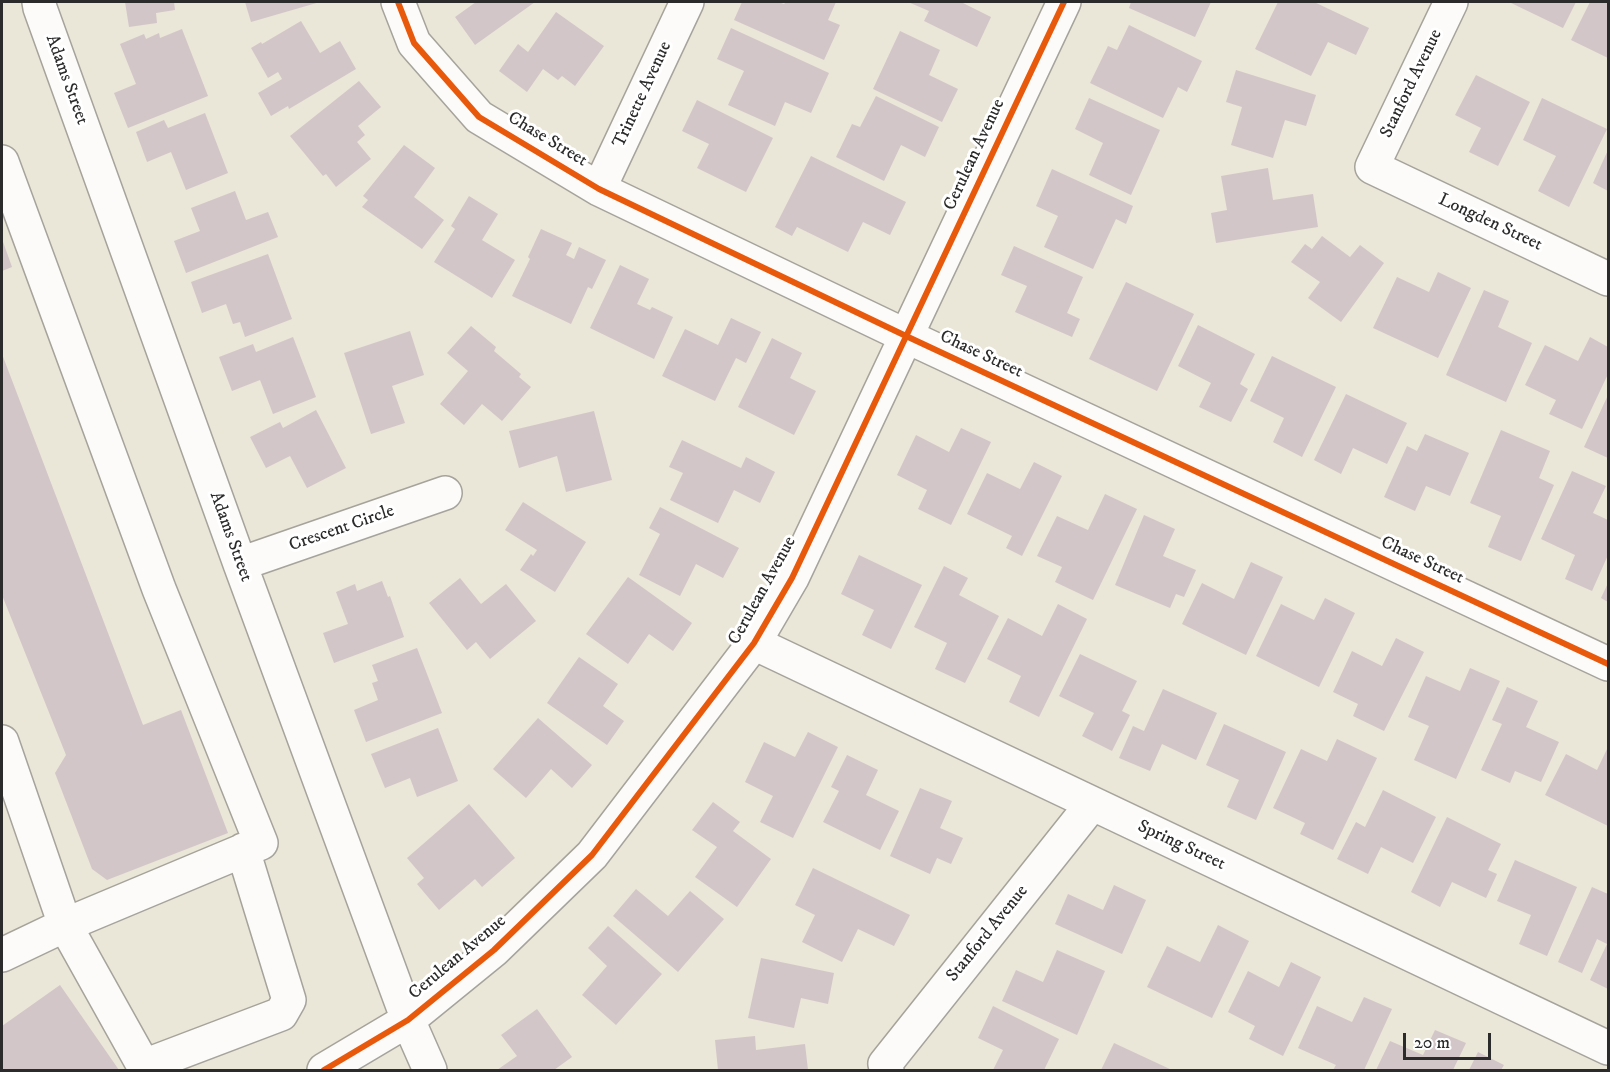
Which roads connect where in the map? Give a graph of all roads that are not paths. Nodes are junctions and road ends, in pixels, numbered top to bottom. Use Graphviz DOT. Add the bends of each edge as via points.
graph roads {
  1 [pos="39,2"];
  2 [pos="398,2"];
  3 [pos="687,2"];
  4 [pos="1064,2"];
  5 [pos="1451,2"];
  6 [pos="2,162"];
  7 [pos="1372,167"];
  8 [pos="599,189"];
  9 [pos="1608,279"];
  10 [pos="906,336"];
  11 [pos="445,493"];
  12 [pos="240,564"];
  13 [pos="754,643"];
  14 [pos="1608,664"];
  15 [pos="2,741"];
  16 [pos="1092,804"];
  17 [pos="243,850"];
  18 [pos="65,925"];
  19 [pos="2,955"];
  20 [pos="408,1020"];
  21 [pos="1608,1048"];
  22 [pos="886,1067"];
  23 [pos="145,1069"];
  24 [pos="324,1071"];
  25 [pos="430,1071"];
  1 -- 12 [label="street, Adams Street"];
  2 -- 8 [label="street, Chase Street" via="414,43 479,117"];
  3 -- 8 [label="street, Trinette Avenue"];
  4 -- 10 [label="street, Cerulean Avenue"];
  5 -- 7 [label="street, Stanford Avenue"];
  6 -- 17 [label="street" via="159,589 261,843"];
  7 -- 9 [label="street, Longden Street"];
  8 -- 10 [label="street, Chase Street"];
  10 -- 13 [label="street, Cerulean Avenue" via="792,578"];
  10 -- 14 [label="street, Chase Street"];
  11 -- 12 [label="street, Crescent Circle"];
  12 -- 20 [label="street, Adams Street"];
  13 -- 16 [label="street, Spring Street"];
  13 -- 20 [label="street, Cerulean Avenue" via="592,855 494,950"];
  15 -- 18 [label="street"];
  16 -- 21 [label="street, Spring Street"];
  16 -- 22 [label="street, Stanford Avenue"];
  17 -- 18 [label="street"];
  17 -- 23 [label="street" via="289,1000 281,1014"];
  18 -- 19 [label="street"];
  18 -- 23 [label="street"];
  20 -- 24 [label="street, Cerulean Avenue"];
  20 -- 25 [label="street, Adams Street"];
}
